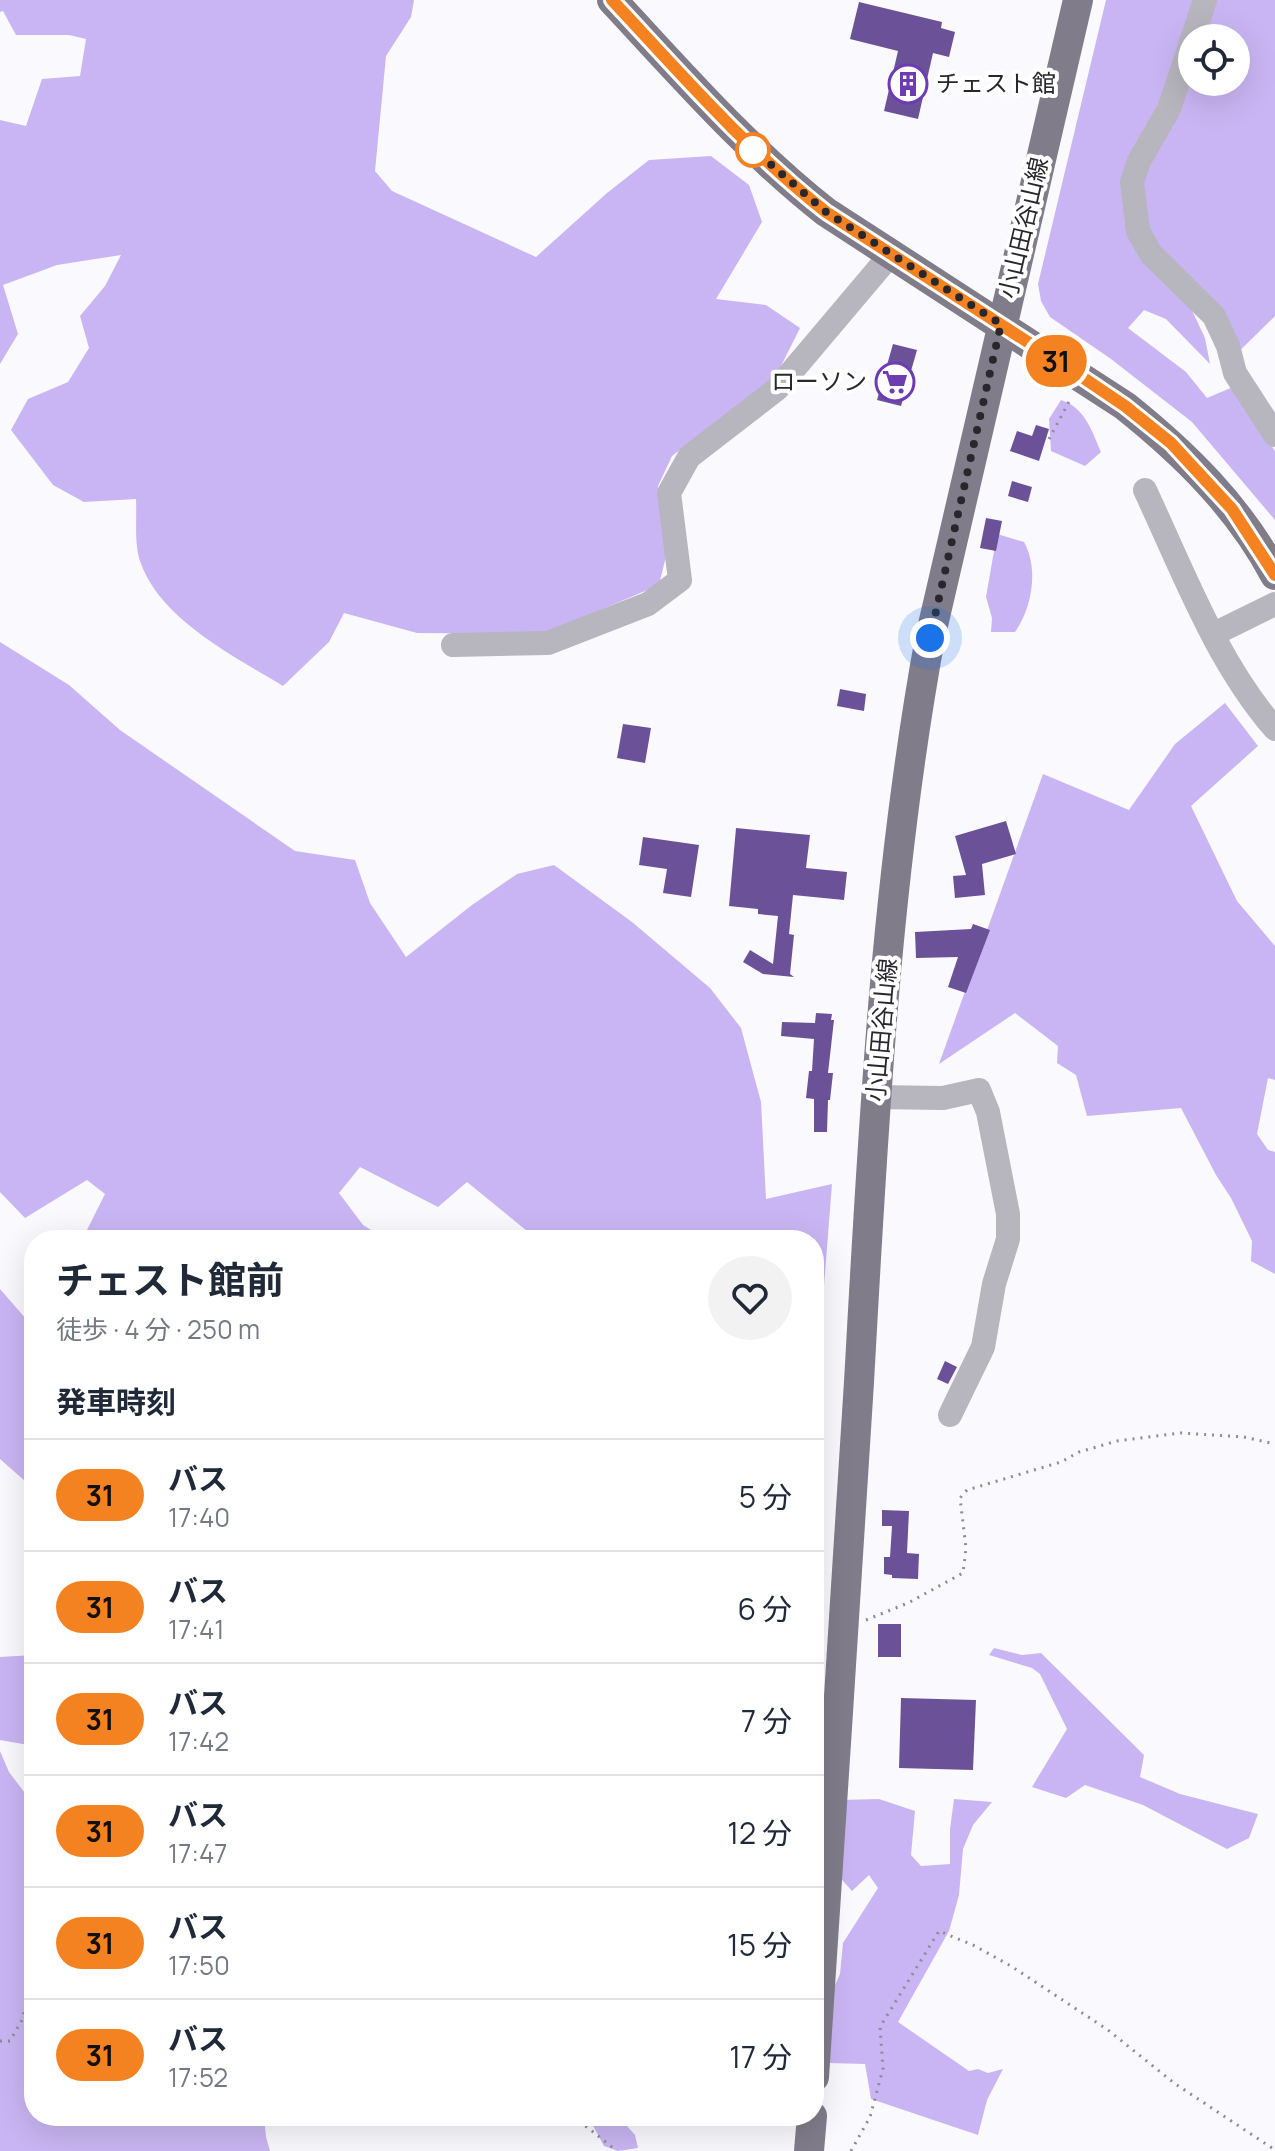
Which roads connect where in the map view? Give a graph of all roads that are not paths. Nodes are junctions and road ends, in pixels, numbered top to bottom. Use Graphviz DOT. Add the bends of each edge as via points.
graph roads {
  1 [pos="612,0"];
  2 [pos="1078,0"];
  3 [pos="1205,0"];
  4 [pos="891,254"];
  5 [pos="1001,324"];
  6 [pos="1275,435"];
  7 [pos="1145,490"];
  8 [pos="1275,575"];
  9 [pos="1275,604"];
  10 [pos="1214,634"];
  11 [pos="453,645"];
  12 [pos="1275,729"];
  13 [pos="875,1097"];
  14 [pos="950,1415"];
  15 [pos="824,1928"];
  16 [pos="811,2126"];
  17 [pos="809,2151"];
  1 -- 4 [label="main road" via="794,187"];
  2 -- 5 [label="main road, 小山田谷山線"];
  3 -- 6 [label="street" via="1169,109 1132,182 1138,231 1151,254 1214,316 1235,373"];
  4 -- 5 [label="main road"];
  4 -- 11 [label="street" via="777,389 689,457 669,493 680,580 648,604 548,643"];
  5 -- 8 [label="main road" via="1171,443 1232,509"];
  5 -- 13 [label="main road, 小山田谷山線" via="911,741"];
  7 -- 10 [label="street"];
  9 -- 10 [label="street"];
  10 -- 12 [label="street" via="1254,705"];
  13 -- 14 [label="street" via="943,1098 979,1090 988,1112 1008,1239 983,1347"];
  13 -- 15 [label="main road, 小山田谷山線"];
  16 -- 17 [label="main road"];
}
